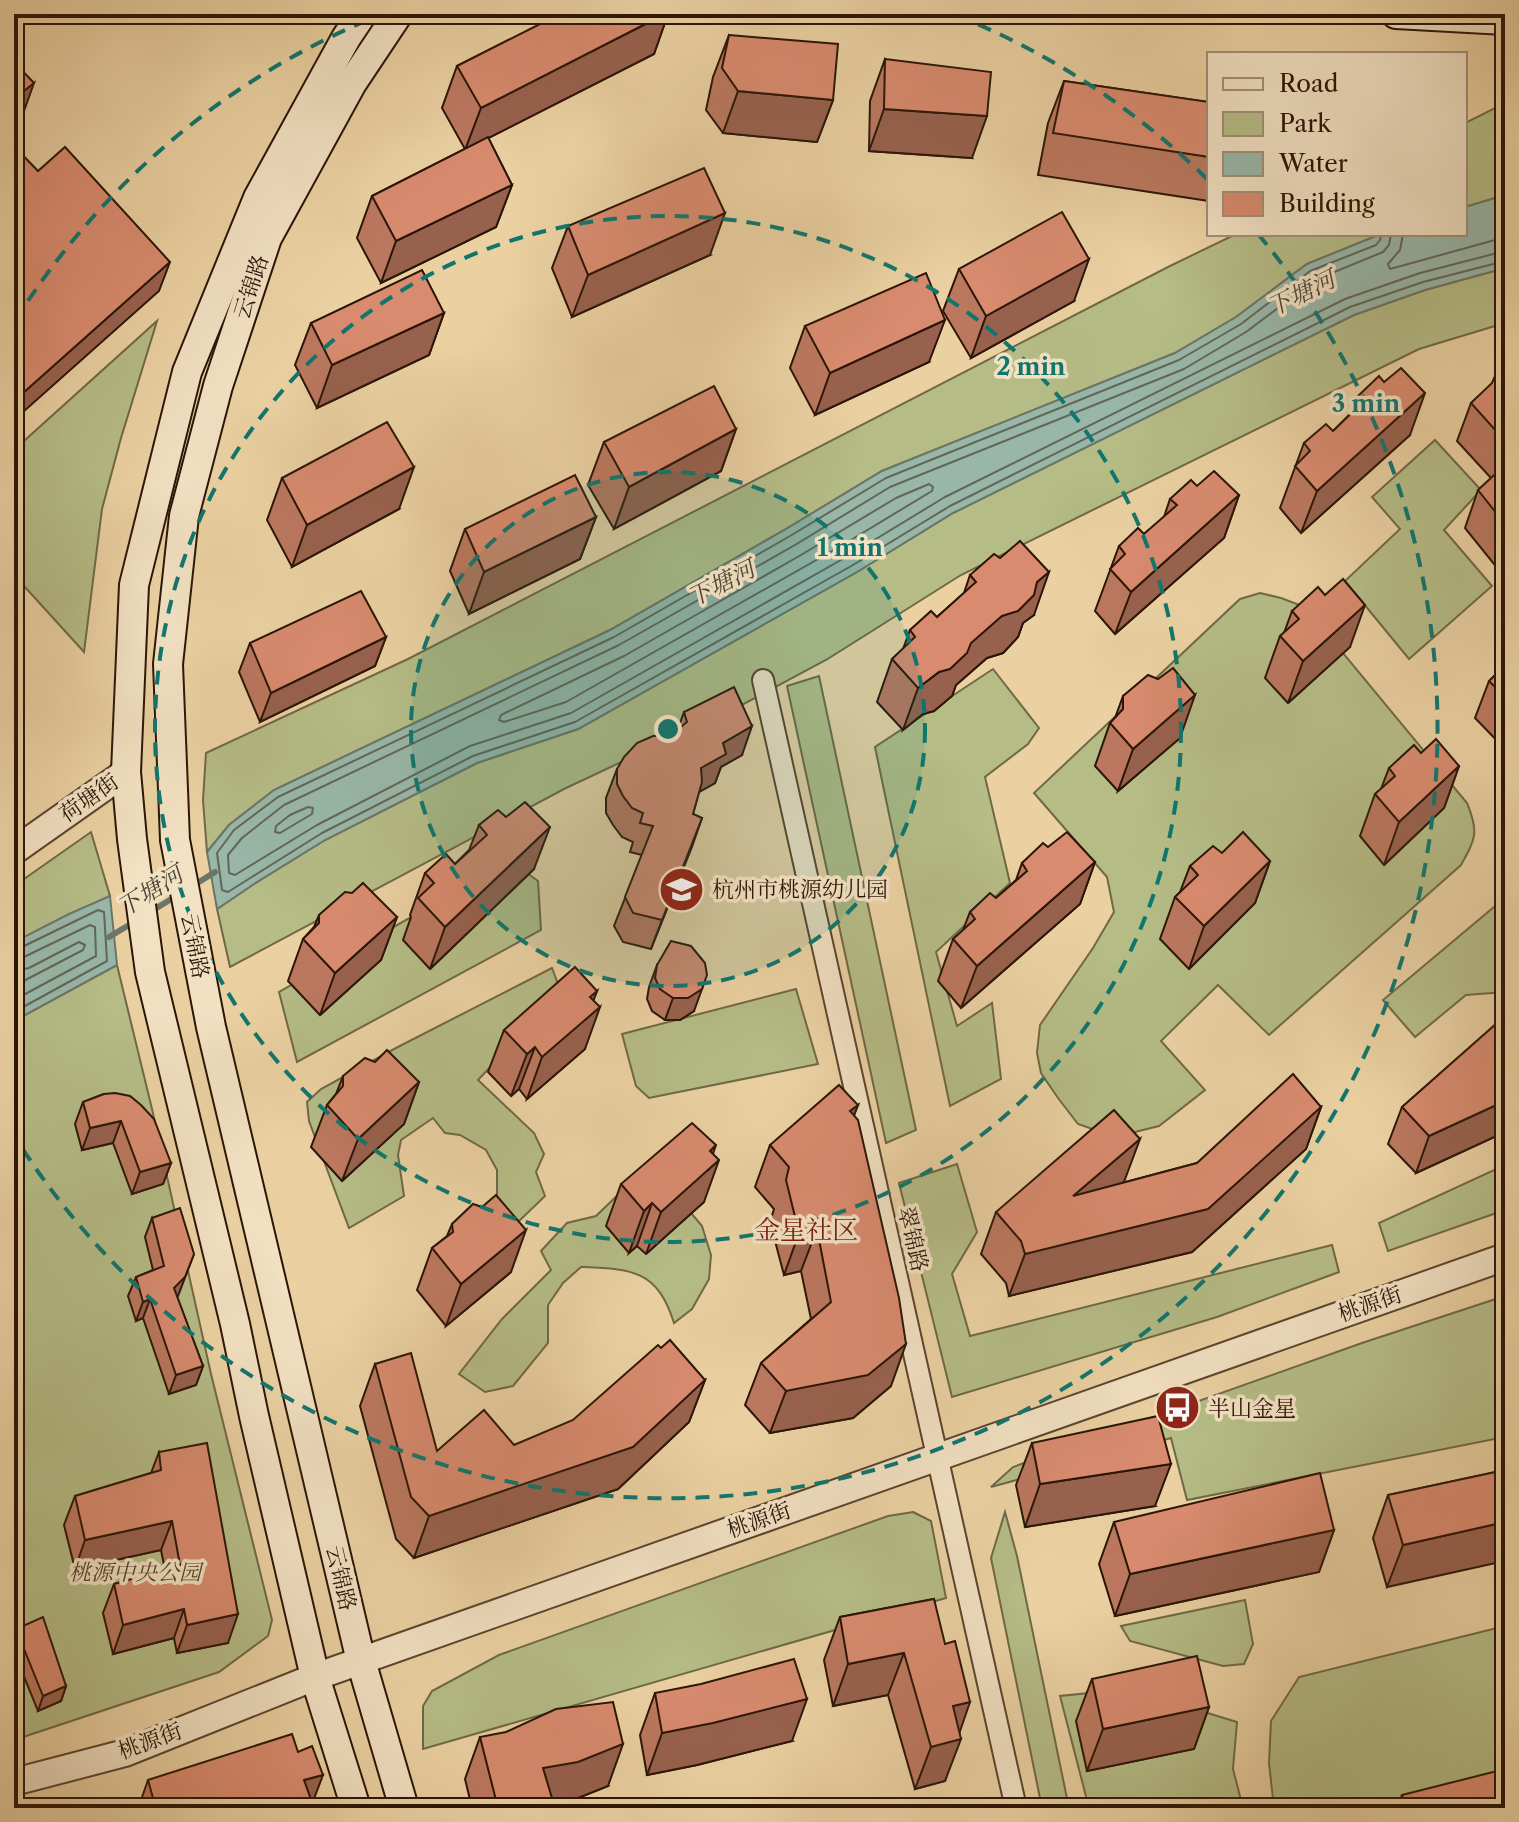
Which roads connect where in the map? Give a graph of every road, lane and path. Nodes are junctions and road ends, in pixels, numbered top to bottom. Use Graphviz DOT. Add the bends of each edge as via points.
graph roads {
  1 [pos="362,14"];
  2 [pos="398,14"];
  3 [pos="1396,14"];
  4 [pos="1505,20"];
  5 [pos="763,680"];
  6 [pos="126,772"];
  7 [pos="14,851"];
  8 [pos="1505,1257"];
  9 [pos="938,1457"];
  10 [pos="361,1661"];
  11 [pos="315,1677"];
  12 [pos="14,1782"];
  13 [pos="356,1808"];
  14 [pos="404,1808"];
  15 [pos="1016,1808"];
  1 -- 6 [label="main road, 云锦路" via="258,198 187,372 134,585"];
  2 -- 10 [label="main road, 云锦路" via="352,83 267,238 218,386 184,516 168,664 175,840 190,925"];
  3 -- 4 [label="main road"];
  5 -- 9 [label="street, 翠锦路"];
  6 -- 7 [label="street, 荷塘街"];
  6 -- 11 [label="main road, 云锦路" via="150,972"];
  8 -- 9 [label="street, 桃源街"];
  9 -- 10 [label="street, 桃源街"];
  9 -- 15 [label="street, 翠锦路"];
  10 -- 11 [label="street, 桃源街"];
  10 -- 14 [label="main road, 云锦路"];
  11 -- 12 [label="street, 桃源街" via="125,1753"];
  11 -- 13 [label="main road, 云锦路"];
}
